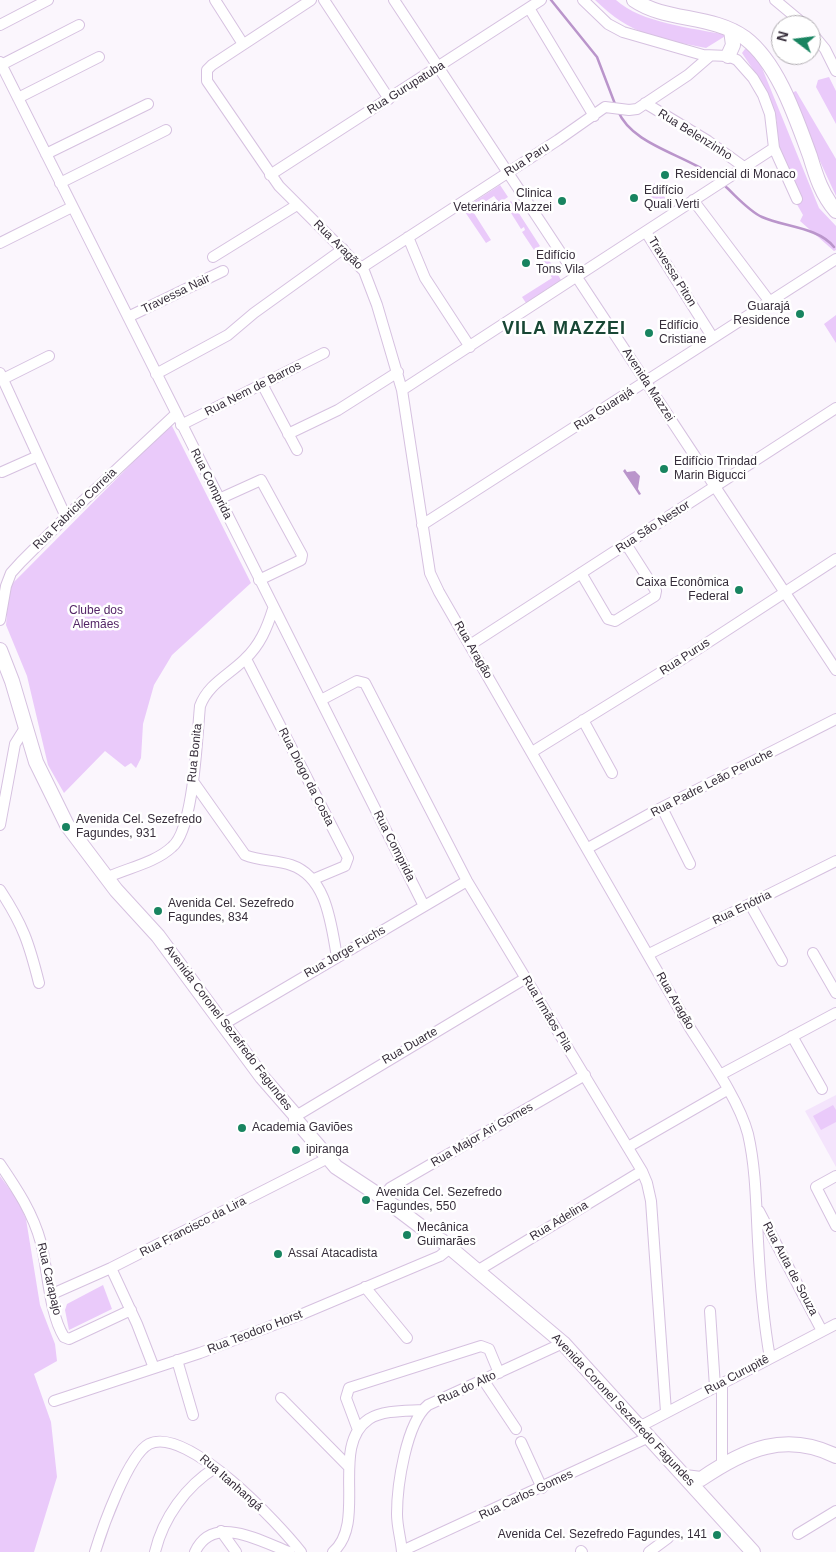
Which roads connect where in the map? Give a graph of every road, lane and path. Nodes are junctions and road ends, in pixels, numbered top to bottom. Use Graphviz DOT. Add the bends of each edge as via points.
graph roads {
  1 [pos="48,0"];
  2 [pos="215,0"];
  3 [pos="311,0"];
  4 [pos="324,0"];
  5 [pos="394,0"];
  6 [pos="541,0"];
  7 [pos="583,0"];
  8 [pos="634,0"];
  9 [pos="775,0"];
  10 [pos="530,8"];
  11 [pos="793,15"];
  12 [pos="0,24"];
  13 [pos="79,24"];
  14 [pos="731,30"];
  15 [pos="750,42"];
  16 [pos="243,44"];
  17 [pos="821,44"];
  18 [pos="710,56"];
  19 [pos="99,58"];
  20 [pos="732,58"];
  21 [pos="1,64"];
  22 [pos="438,68"];
  23 [pos="836,70"];
  24 [pos="18,98"];
  25 [pos="389,99"];
  26 [pos="148,104"];
  27 [pos="646,104"];
  28 [pos="594,116"];
  29 [pos="166,130"];
  30 [pos="774,148"];
  31 [pos="46,154"];
  32 [pos="744,167"];
  33 [pos="508,173"];
  34 [pos="270,175"];
  35 [pos="60,183"];
  36 [pos="797,199"];
  37 [pos="693,200"];
  38 [pos="298,205"];
  39 [pos="72,207"];
  40 [pos="836,211"];
  41 [pos="646,232"];
  42 [pos="408,237"];
  43 [pos="0,243"];
  44 [pos="343,249"];
  45 [pos="213,257"];
  46 [pos="836,259"];
  47 [pos="361,268"];
  48 [pos="223,272"];
  49 [pos="578,278"];
  50 [pos="770,302"];
  51 [pos="128,317"];
  52 [pos="713,338"];
  53 [pos="470,347"];
  54 [pos="324,353"];
  55 [pos="49,356"];
  56 [pos="398,372"];
  57 [pos="156,374"];
  58 [pos="1,376"];
  59 [pos="646,382"];
  60 [pos="262,384"];
  61 [pos="402,390"];
  62 [pos="836,408"];
  63 [pos="176,414"];
  64 [pos="181,425"];
  65 [pos="288,434"];
  66 [pos="297,450"];
  67 [pos="38,456"];
  68 [pos="2,472"];
  69 [pos="715,487"];
  70 [pos="218,499"];
  71 [pos="66,517"];
  72 [pos="422,526"];
  73 [pos="626,544"];
  74 [pos="836,559"];
  75 [pos="582,573"];
  76 [pos="259,580"];
  77 [pos="784,591"];
  78 [pos="273,609"];
  79 [pos="0,620"];
  80 [pos="470,645"];
  81 [pos="0,650"];
  82 [pos="246,659"];
  83 [pos="836,670"];
  84 [pos="321,700"];
  85 [pos="836,719"];
  86 [pos="583,720"];
  87 [pos="24,728"];
  88 [pos="532,752"];
  89 [pos="612,773"];
  90 [pos="192,780"];
  91 [pos="662,808"];
  92 [pos="0,825"];
  93 [pos="588,848"];
  94 [pos="836,861"];
  95 [pos="690,864"];
  96 [pos="109,876"];
  97 [pos="314,879"];
  98 [pos="467,881"];
  99 [pos="0,890"];
  100 [pos="750,904"];
  101 [pos="424,906"];
  102 [pos="813,953"];
  103 [pos="648,954"];
  104 [pos="337,956"];
  105 [pos="782,961"];
  106 [pos="526,978"];
  107 [pos="39,983"];
  108 [pos="836,993"];
  109 [pos="836,1013"];
  110 [pos="224,1024"];
  111 [pos="792,1036"];
  112 [pos="585,1075"];
  113 [pos="720,1075"];
  114 [pos="822,1089"];
  115 [pos="727,1090"];
  116 [pos="296,1116"];
  117 [pos="628,1147"];
  118 [pos="330,1157"];
  119 [pos="0,1164"];
  120 [pos="642,1171"];
  121 [pos="836,1176"];
  122 [pos="385,1195"];
  123 [pos="757,1208"];
  124 [pos="836,1226"];
  125 [pos="446,1244"];
  126 [pos="110,1268"];
  127 [pos="477,1271"];
  128 [pos="365,1287"];
  129 [pos="50,1295"];
  130 [pos="131,1310"];
  131 [pos="710,1311"];
  132 [pos="836,1324"];
  133 [pos="822,1331"];
  134 [pos="407,1338"];
  135 [pos="564,1343"];
  136 [pos="770,1358"];
  137 [pos="177,1360"];
  138 [pos="154,1368"];
  139 [pos="499,1373"];
  140 [pos="484,1381"];
  141 [pos="719,1385"];
  142 [pos="281,1398"];
  143 [pos="54,1401"];
  144 [pos="422,1410"];
  145 [pos="666,1412"];
  146 [pos="194,1415"];
  147 [pos="639,1427"];
  148 [pos="516,1429"];
  149 [pos="358,1430"];
  150 [pos="649,1438"];
  151 [pos="521,1442"];
  152 [pos="836,1456"];
  153 [pos="722,1465"];
  154 [pos="349,1467"];
  155 [pos="215,1468"];
  156 [pos="700,1486"];
  157 [pos="542,1488"];
  158 [pos="836,1512"];
  159 [pos="221,1531"];
  160 [pos="798,1534"];
  161 [pos="668,1538"];
  162 [pos="95,1552"];
  163 [pos="155,1552"];
  164 [pos="195,1552"];
  165 [pos="236,1552"];
  166 [pos="289,1552"];
  167 [pos="301,1552"];
  168 [pos="333,1552"];
  169 [pos="402,1552"];
  170 [pos="650,1552"];
  171 [pos="751,1552"];
  1 -- 12 [label="street"];
  2 -- 16 [label="street"];
  3 -- 16 [label="street, Rua Aragão"];
  4 -- 25 [label="street"];
  5 -- 22 [label="street, Avenida Mazzei"];
  6 -- 10 [label="street, Rua Gurupatuba"];
  7 -- 18 [label="street" via="615,29"];
  8 -- 14 [label="main road" via="653,9"];
  9 -- 11 [label="street"];
  10 -- 22 [label="street, Rua Gurupatuba"];
  10 -- 28 [label="street"];
  13 -- 21 [label="street"];
  14 -- 15 [label="main road"];
  14 -- 20 [label="main road"];
  15 -- 20 [label="main road"];
  15 -- 40 [label="main road" via="772,67 820,186"];
  16 -- 34 [label="street, Rua Aragão" via="212,65 206,76"];
  17 -- 23 [label="street"];
  18 -- 20 [label="street"];
  18 -- 27 [label="street"];
  19 -- 24 [label="street"];
  20 -- 30 [label="street" via="753,78 763,95 770,114"];
  21 -- 24 [label="street, Rua Comprida"];
  22 -- 25 [label="street, Rua Gurupatuba"];
  22 -- 33 [label="street, Avenida Mazzei"];
  24 -- 31 [label="street, Rua Comprida"];
  25 -- 34 [label="street, Rua Gurupatuba"];
  26 -- 31 [label="street"];
  27 -- 28 [label="street, Rua Paru" via="632,110 606,107"];
  27 -- 32 [label="street, Rua Belenzinho"];
  28 -- 33 [label="street, Rua Paru"];
  29 -- 35 [label="street"];
  30 -- 32 [label="street"];
  30 -- 36 [label="street"];
  31 -- 35 [label="street, Rua Comprida"];
  32 -- 37 [label="street"];
  33 -- 42 [label="street, Rua Paru"];
  33 -- 49 [label="street, Avenida Mazzei"];
  34 -- 38 [label="street, Rua Aragão"];
  35 -- 39 [label="street, Rua Comprida"];
  37 -- 41 [label="street"];
  37 -- 50 [label="street"];
  38 -- 44 [label="street, Rua Aragão"];
  38 -- 45 [label="street"];
  39 -- 43 [label="street"];
  39 -- 51 [label="street, Rua Comprida"];
  41 -- 49 [label="street"];
  41 -- 52 [label="street, Travessa Piton"];
  42 -- 47 [label="street, Rua Paru"];
  42 -- 53 [label="street" via="425,278"];
  44 -- 47 [label="street, Rua Aragão"];
  44 -- 57 [label="street" via="254,313 241,326"];
  46 -- 50 [label="street, Rua Guarajá"];
  47 -- 56 [label="street, Rua Aragão"];
  48 -- 51 [label="street, Travessa Nair"];
  49 -- 53 [label="street"];
  49 -- 59 [label="street, Avenida Mazzei"];
  50 -- 52 [label="street, Rua Guarajá"];
  51 -- 57 [label="street, Rua Comprida"];
  52 -- 59 [label="street, Rua Guarajá"];
  53 -- 61 [label="street"];
  54 -- 60 [label="street, Rua Nem de Barros"];
  55 -- 58 [label="street"];
  56 -- 61 [label="street, Rua Aragão"];
  56 -- 65 [label="street" via="338,410"];
  57 -- 63 [label="street, Rua Comprida"];
  58 -- 67 [label="street"];
  59 -- 69 [label="street, Avenida Mazzei"];
  59 -- 72 [label="street, Rua Guarajá"];
  60 -- 64 [label="street, Rua Nem de Barros"];
  60 -- 65 [label="street"];
  61 -- 72 [label="street, Rua Aragão"];
  62 -- 69 [label="street, Rua São Nestor"];
  63 -- 64 [label="street, Rua Comprida"];
  63 -- 71 [label="street, Rua Fabricio Correia"];
  64 -- 70 [label="street, Rua Comprida"];
  65 -- 66 [label="street"];
  67 -- 68 [label="street"];
  67 -- 71 [label="street"];
  69 -- 73 [label="street, Rua São Nestor"];
  69 -- 77 [label="street, Avenida Mazzei"];
  70 -- 76 [label="street, Rua Comprida"];
  70 -- 76 [label="street" via="261,480 302,555 300,560"];
  71 -- 79 [label="street, Rua Fabricio Correia" via="12,573 6,586"];
  72 -- 80 [label="street, Rua Aragão" via="430,572"];
  73 -- 75 [label="street, Rua São Nestor"];
  73 -- 75 [label="street" via="656,591 655,596 612,621"];
  74 -- 77 [label="street, Rua Purus"];
  75 -- 80 [label="street, Rua São Nestor"];
  76 -- 78 [label="street, Rua Comprida"];
  77 -- 83 [label="street, Avenida Mazzei"];
  77 -- 86 [label="street, Rua Purus"];
  78 -- 82 [label="street, Rua Bonita" via="266,631"];
  78 -- 84 [label="street, Rua Comprida"];
  80 -- 88 [label="street, Rua Aragão"];
  81 -- 87 [label="main road"];
  82 -- 90 [label="street, Rua Bonita" via="204,696 200,706"];
  82 -- 97 [label="street, Rua Diogo da Costa" via="348,858 346,866"];
  84 -- 98 [label="street, Rua Irmãos Pìla" via="357,681 365,683"];
  84 -- 101 [label="street, Rua Comprida"];
  85 -- 91 [label="street, Rua Padre Leão Peruche"];
  86 -- 88 [label="street, Rua Purus"];
  86 -- 89 [label="street"];
  87 -- 92 [label="street" via="15,744"];
  87 -- 96 [label="main road, Avenida Coronel Sezefredo Fagundes" via="47,788 67,825"];
  88 -- 93 [label="street, Rua Aragão"];
  90 -- 96 [label="street, Rua Bonita" via="183,832 174,847 158,857"];
  90 -- 97 [label="street" via="245,855 294,866"];
  91 -- 93 [label="street, Rua Padre Leão Peruche"];
  91 -- 95 [label="street"];
  93 -- 103 [label="street, Rua Aragão"];
  94 -- 100 [label="street, Rua Enótria"];
  96 -- 110 [label="main road, Avenida Coronel Sezefredo Fagundes"];
  97 -- 104 [label="street" via="330,919"];
  98 -- 101 [label="street, Rua Jorge Fuchs"];
  98 -- 106 [label="street, Rua Irmãos Pìla"];
  99 -- 107 [label="street" via="27,937"];
  100 -- 103 [label="street, Rua Enótria"];
  100 -- 105 [label="street"];
  101 -- 104 [label="street, Rua Jorge Fuchs"];
  102 -- 108 [label="street"];
  103 -- 113 [label="street, Rua Aragão"];
  104 -- 110 [label="street, Rua Jorge Fuchs"];
  106 -- 112 [label="street, Rua Irmãos Pìla"];
  106 -- 116 [label="street, Rua Duarte"];
  109 -- 111 [label="street"];
  110 -- 116 [label="main road, Avenida Coronel Sezefredo Fagundes" via="278,1098"];
  111 -- 113 [label="street"];
  111 -- 114 [label="street"];
  112 -- 117 [label="street, Rua Irmãos Pìla"];
  112 -- 122 [label="street, Rua Major Ari Gomes" via="390,1188"];
  113 -- 115 [label="street, Rua Aragão"];
  115 -- 117 [label="street"];
  115 -- 123 [label="street, Rua Aragão" via="748,1133"];
  116 -- 118 [label="main road, Avenida Coronel Sezefredo Fagundes"];
  117 -- 120 [label="street, Rua Irmãos Pìla"];
  118 -- 122 [label="main road, Avenida Coronel Sezefredo Fagundes"];
  118 -- 126 [label="street, Rua Francisco da Lira"];
  119 -- 129 [label="street, Rua Carapajo" via="32,1216 41,1243"];
  120 -- 127 [label="street, Rua Adelina"];
  120 -- 145 [label="street, Rua Irmãos Pìla" via="650,1201"];
  121 -- 124 [label="street" via="816,1187"];
  122 -- 125 [label="main road, Avenida Coronel Sezefredo Fagundes" via="440,1233"];
  123 -- 133 [label="street, Rua Auta de Souza"];
  123 -- 136 [label="street, Rua Aragão" via="761,1285"];
  125 -- 127 [label="main road, Avenida Coronel Sezefredo Fagundes"];
  125 -- 128 [label="street, Rua Teodoro Horst" via="440,1256"];
  126 -- 129 [label="street, Rua Francisco da Lira"];
  126 -- 130 [label="street"];
  127 -- 135 [label="main road, Avenida Coronel Sezefredo Fagundes"];
  128 -- 134 [label="street"];
  128 -- 137 [label="street, Rua Teodoro Horst" via="300,1315"];
  129 -- 130 [label="street, Rua Carapajo" via="62,1334 69,1339"];
  130 -- 138 [label="street"];
  131 -- 141 [label="street"];
  132 -- 133 [label="street, Rua Curupitê"];
  133 -- 136 [label="street, Rua Curupitê"];
  135 -- 139 [label="street, Rua do Alto"];
  135 -- 147 [label="main road, Avenida Coronel Sezefredo Fagundes"];
  136 -- 141 [label="street, Rua Curupitê"];
  137 -- 138 [label="street, Rua Teodoro Horst"];
  137 -- 146 [label="street"];
  138 -- 143 [label="street, Rua Teodoro Horst"];
  139 -- 140 [label="street, Rua do Alto"];
  139 -- 149 [label="street" via="489,1349 481,1346 349,1388 346,1398"];
  140 -- 144 [label="street, Rua do Alto"];
  140 -- 148 [label="street"];
  141 -- 145 [label="street, Rua Curupitê"];
  141 -- 153 [label="street"];
  142 -- 154 [label="street"];
  144 -- 149 [label="street" via="380,1414"];
  144 -- 169 [label="street" via="410,1441 398,1494 397,1516"];
  145 -- 147 [label="street, Rua Curupitê"];
  147 -- 150 [label="main road, Avenida Coronel Sezefredo Fagundes"];
  149 -- 154 [label="street"];
  150 -- 156 [label="main road, Avenida Coronel Sezefredo Fagundes" via="685,1477"];
  150 -- 157 [label="street, Rua Carlos Gomes"];
  151 -- 157 [label="street"];
  152 -- 153 [label="main road" via="807,1444 788,1442 767,1446"];
  153 -- 156 [label="main road"];
  154 -- 168 [label="street" via="346,1529"];
  155 -- 162 [label="street, Rua Itanhangá" via="176,1444 158,1441 144,1447 126,1475 103,1525"];
  155 -- 163 [label="street" via="194,1483 181,1500 166,1522"];
  155 -- 167 [label="street, Rua Itanhangá" via="286,1533"];
  156 -- 171 [label="main road, Avenida Coronel Sezefredo Fagundes"];
  157 -- 169 [label="street, Rua Carlos Gomes"];
  158 -- 160 [label="street"];
  159 -- 164 [label="street" via="212,1532 204,1538"];
  159 -- 165 [label="street"];
  159 -- 166 [label="street" via="240,1534"];
  161 -- 170 [label="street"];
}
